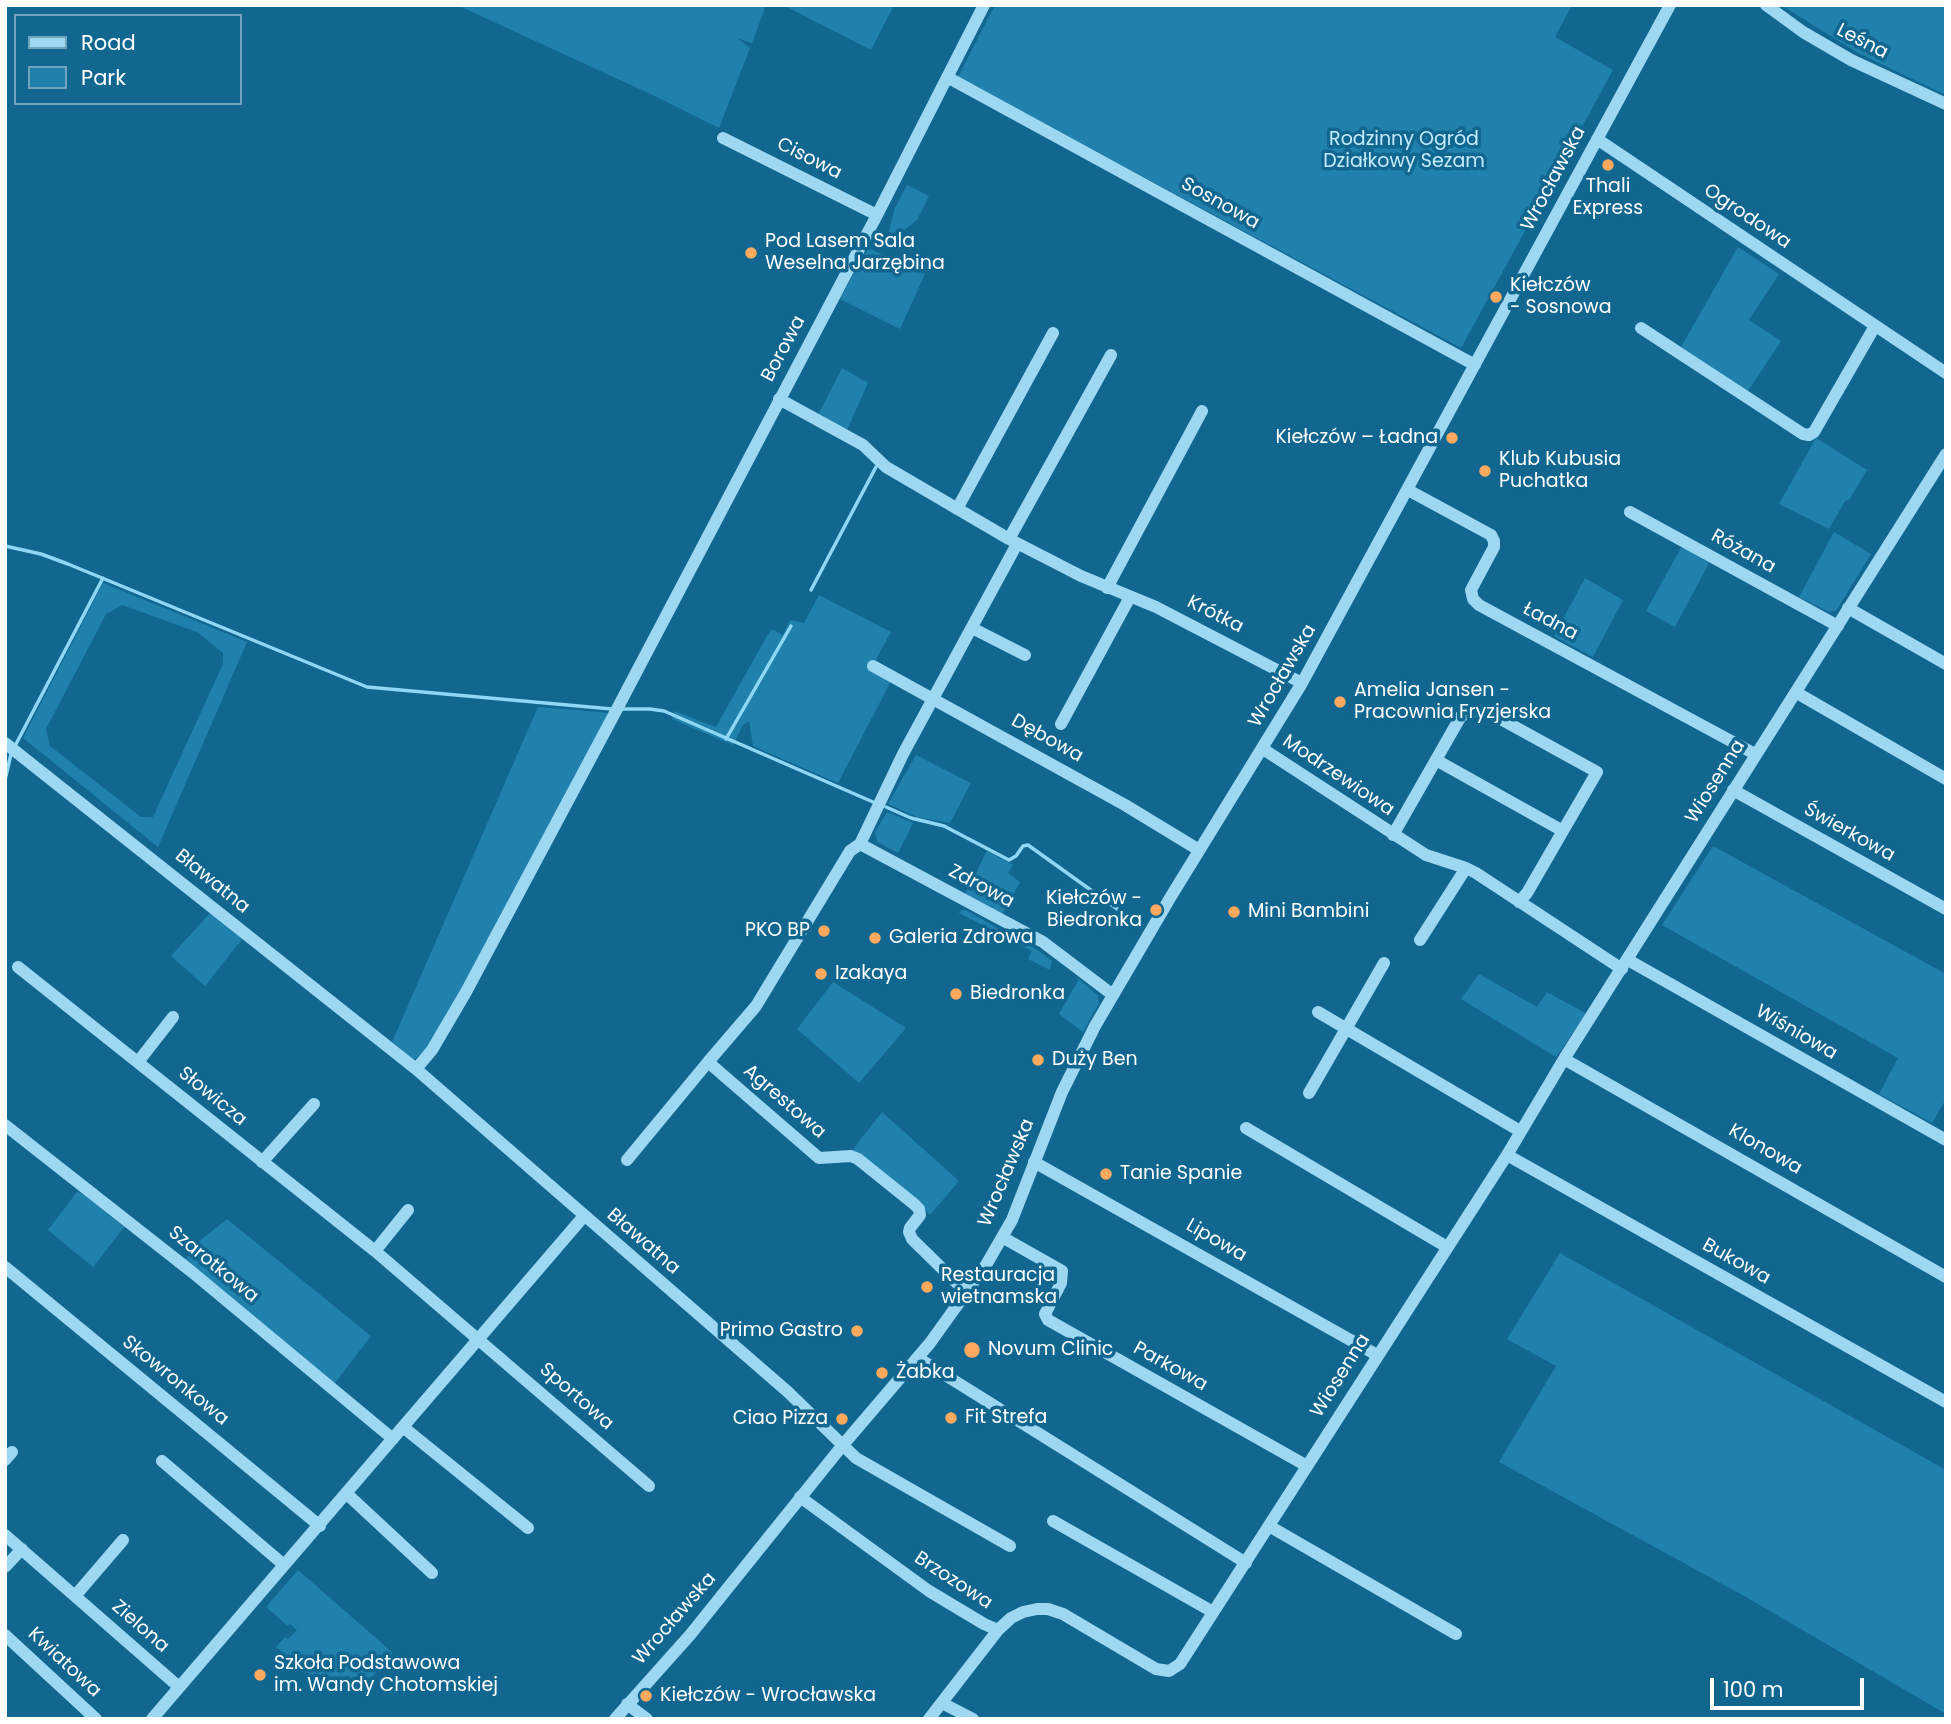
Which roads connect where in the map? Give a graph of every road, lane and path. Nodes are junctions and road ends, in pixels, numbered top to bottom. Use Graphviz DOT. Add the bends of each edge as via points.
graph roads {
  1 [pos="984,5"];
  2 [pos="1670,5"];
  3 [pos="1766,5"];
  4 [pos="947,77"];
  5 [pos="1946,104"];
  6 [pos="723,138"];
  7 [pos="1597,139"];
  8 [pos="877,215"];
  9 [pos="1875,326"];
  10 [pos="1641,328"];
  11 [pos="1053,333"];
  12 [pos="1111,355"];
  13 [pos="1475,365"];
  14 [pos="1946,373"];
  15 [pos="779,399"];
  16 [pos="1202,411"];
  17 [pos="1946,454"];
  18 [pos="1408,489"];
  19 [pos="957,509"];
  20 [pos="1630,512"];
  21 [pos="1013,541"];
  22 [pos="1107,588"];
  23 [pos="1130,597"];
  24 [pos="1848,608"];
  25 [pos="1838,625"];
  26 [pos="972,628"];
  27 [pos="1026,655"];
  28 [pos="1946,664"];
  29 [pos="873,666"];
  30 [pos="1303,683"];
  31 [pos="1797,693"];
  32 [pos="932,699"];
  33 [pos="1061,724"];
  34 [pos="5,743"];
  35 [pos="1263,749"];
  36 [pos="1755,754"];
  37 [pos="1436,760"];
  38 [pos="1946,779"];
  39 [pos="1733,790"];
  40 [pos="1563,831"];
  41 [pos="1393,835"];
  42 [pos="860,844"];
  43 [pos="1199,850"];
  44 [pos="1466,868"];
  45 [pos="1519,902"];
  46 [pos="1946,909"];
  47 [pos="1420,940"];
  48 [pos="1384,963"];
  49 [pos="1625,964"];
  50 [pos="18,967"];
  51 [pos="1113,995"];
  52 [pos="1318,1012"];
  53 [pos="173,1017"];
  54 [pos="1346,1028"];
  55 [pos="1564,1059"];
  56 [pos="138,1062"];
  57 [pos="708,1062"];
  58 [pos="416,1069"];
  59 [pos="1309,1093"];
  60 [pos="314,1104"];
  61 [pos="5,1125"];
  62 [pos="1245,1128"];
  63 [pos="1520,1131"];
  64 [pos="1946,1140"];
  65 [pos="1507,1155"];
  66 [pos="627,1160"];
  67 [pos="262,1162"];
  68 [pos="1034,1162"];
  69 [pos="408,1210"];
  70 [pos="584,1216"];
  71 [pos="1002,1237"];
  72 [pos="1447,1247"];
  73 [pos="375,1251"];
  74 [pos="5,1267"];
  75 [pos="1946,1276"];
  76 [pos="967,1293"];
  77 [pos="478,1338"];
  78 [pos="1377,1355"];
  79 [pos="918,1357"];
  80 [pos="1946,1402"];
  81 [pos="403,1427"];
  82 [pos="393,1439"];
  83 [pos="842,1446"];
  84 [pos="162,1461"];
  85 [pos="1307,1466"];
  86 [pos="649,1486"];
  87 [pos="347,1494"];
  88 [pos="800,1497"];
  89 [pos="1053,1521"];
  90 [pos="320,1525"];
  91 [pos="1269,1526"];
  92 [pos="528,1528"];
  93 [pos="5,1535"];
  94 [pos="123,1540"];
  95 [pos="1010,1546"];
  96 [pos="22,1549"];
  97 [pos="1246,1563"];
  98 [pos="284,1565"];
  99 [pos="5,1567"];
  100 [pos="432,1573"];
  101 [pos="75,1596"];
  102 [pos="1213,1612"];
  103 [pos="998,1630"];
  104 [pos="1456,1634"];
  105 [pos="5,1635"];
  106 [pos="1169,1671"];
  107 [pos="179,1687"];
  108 [pos="942,1703"];
  109 [pos="627,1704"];
  110 [pos="96,1719"];
  111 [pos="152,1719"];
  112 [pos="615,1719"];
  113 [pos="647,1719"];
  114 [pos="929,1719"];
  115 [pos="972,1719"];
  1 -- 4 [label="street, Borowa"];
  2 -- 7 [label="street, Wrocławska"];
  3 -- 5 [label="street, Leśna" via="1851,60"];
  4 -- 8 [label="street, Borowa"];
  4 -- 13 [label="street, Sosnowa"];
  6 -- 8 [label="street, Cisowa"];
  7 -- 9 [label="street, Ogrodowa"];
  7 -- 13 [label="street, Wrocławska"];
  8 -- 15 [label="street, Borowa"];
  9 -- 10 [label="street" via="1809,435"];
  9 -- 14 [label="street, Ogrodowa"];
  11 -- 19 [label="street"];
  12 -- 21 [label="street"];
  13 -- 18 [label="street, Wrocławska"];
  15 -- 19 [label="street, Krótka" via="863,445 886,467"];
  15 -- 58 [label="street, Borowa" via="466,992"];
  16 -- 22 [label="street"];
  17 -- 24 [label="street, Wiosenna"];
  18 -- 30 [label="street, Wrocławska"];
  18 -- 36 [label="street, Ładna" via="1491,535 1494,547 1471,590 1479,605"];
  19 -- 21 [label="street, Krótka"];
  20 -- 25 [label="street, Różana"];
  21 -- 22 [label="street, Krótka"];
  21 -- 26 [label="street"];
  22 -- 23 [label="street, Krótka"];
  23 -- 30 [label="street, Krótka"];
  23 -- 33 [label="street"];
  24 -- 25 [label="street, Wiosenna"];
  24 -- 28 [label="street"];
  25 -- 31 [label="street, Wiosenna"];
  26 -- 27 [label="street"];
  26 -- 32 [label="street"];
  29 -- 32 [label="street, Dębowa"];
  30 -- 35 [label="street, Wrocławska"];
  31 -- 36 [label="street, Wiosenna"];
  31 -- 38 [label="street"];
  32 -- 42 [label="street"];
  32 -- 43 [label="street, Dębowa" via="1125,804"];
  34 -- 58 [label="street, Bławatna"];
  35 -- 41 [label="street, Modrzewiowa"];
  35 -- 43 [label="street, Wrocławska"];
  36 -- 39 [label="street, Wiosenna"];
  37 -- 40 [label="street"];
  37 -- 40 [label="street, Modrzewiowa" via="1461,716 1486,711 1597,772"];
  37 -- 41 [label="street, Modrzewiowa"];
  39 -- 46 [label="street, Świerkowa"];
  39 -- 49 [label="street, Wiosenna"];
  40 -- 45 [label="street, Modrzewiowa"];
  41 -- 44 [label="street, Modrzewiowa" via="1426,855"];
  42 -- 51 [label="street, Zdrowa" via="1043,942"];
  42 -- 57 [label="street" via="850,851 756,1006"];
  43 -- 51 [label="street, Wrocławska"];
  44 -- 45 [label="street, Modrzewiowa"];
  44 -- 47 [label="street"];
  45 -- 49 [label="street, Modrzewiowa"];
  48 -- 54 [label="street"];
  49 -- 55 [label="street, Wiosenna"];
  49 -- 64 [label="street, Wiśniowa"];
  50 -- 56 [label="street, Słowicza"];
  51 -- 68 [label="street, Wrocławska" via="1066,1083"];
  52 -- 54 [label="street"];
  53 -- 56 [label="street"];
  54 -- 59 [label="street"];
  54 -- 63 [label="street"];
  55 -- 63 [label="street, Wiosenna"];
  55 -- 75 [label="street, Klonowa"];
  56 -- 67 [label="street, Słowicza"];
  57 -- 66 [label="street"];
  57 -- 76 [label="street, Agrestowa" via="819,1158 858,1159 914,1204 920,1215 910,1228 912,1239"];
  58 -- 70 [label="street, Bławatna"];
  60 -- 67 [label="street"];
  61 -- 82 [label="street, Szarotkowa"];
  62 -- 72 [label="street"];
  63 -- 65 [label="street, Wiosenna"];
  65 -- 72 [label="street, Wiosenna"];
  65 -- 80 [label="street, Bukowa"];
  67 -- 73 [label="street, Słowicza"];
  68 -- 71 [label="street, Wrocławska"];
  68 -- 78 [label="street, Lipowa"];
  69 -- 73 [label="street"];
  70 -- 77 [label="street"];
  70 -- 83 [label="street, Bławatna" via="788,1392"];
  71 -- 76 [label="street, Wrocławska"];
  71 -- 85 [label="street, Parkowa" via="1062,1271 1045,1314 1048,1320"];
  72 -- 78 [label="street, Wiosenna"];
  73 -- 77 [label="street, Słowicza"];
  74 -- 90 [label="street, Skowronkowa"];
  76 -- 79 [label="street, Wrocławska"];
  77 -- 81 [label="street"];
  77 -- 86 [label="street, Sportowa"];
  78 -- 85 [label="street, Wiosenna"];
  79 -- 83 [label="street, Wrocławska"];
  79 -- 97 [label="street"];
  81 -- 82 [label="street"];
  81 -- 92 [label="street"];
  82 -- 87 [label="street"];
  83 -- 88 [label="street, Wrocławska"];
  83 -- 95 [label="street"];
  84 -- 98 [label="street"];
  85 -- 91 [label="street, Wiosenna"];
  87 -- 90 [label="street"];
  87 -- 100 [label="street"];
  88 -- 103 [label="street, Brzozowa" via="929,1591"];
  88 -- 109 [label="street, Wrocławska" via="704,1619"];
  89 -- 102 [label="street"];
  90 -- 98 [label="street"];
  91 -- 97 [label="street, Wiosenna"];
  91 -- 104 [label="street"];
  93 -- 96 [label="street, Zielona"];
  94 -- 101 [label="street"];
  96 -- 99 [label="street"];
  96 -- 101 [label="street, Zielona"];
  97 -- 102 [label="street, Wiosenna"];
  98 -- 107 [label="street"];
  101 -- 107 [label="street, Zielona"];
  102 -- 106 [label="street, Wiosenna" via="1180,1664"];
  103 -- 106 [label="street, Brzozowa" via="1023,1612 1048,1609 1156,1669"];
  103 -- 108 [label="street"];
  105 -- 110 [label="street, Kwiatowa"];
  107 -- 111 [label="street"];
  108 -- 114 [label="street"];
  108 -- 115 [label="street"];
  109 -- 112 [label="street, Wrocławska"];
  109 -- 113 [label="street"];
}
